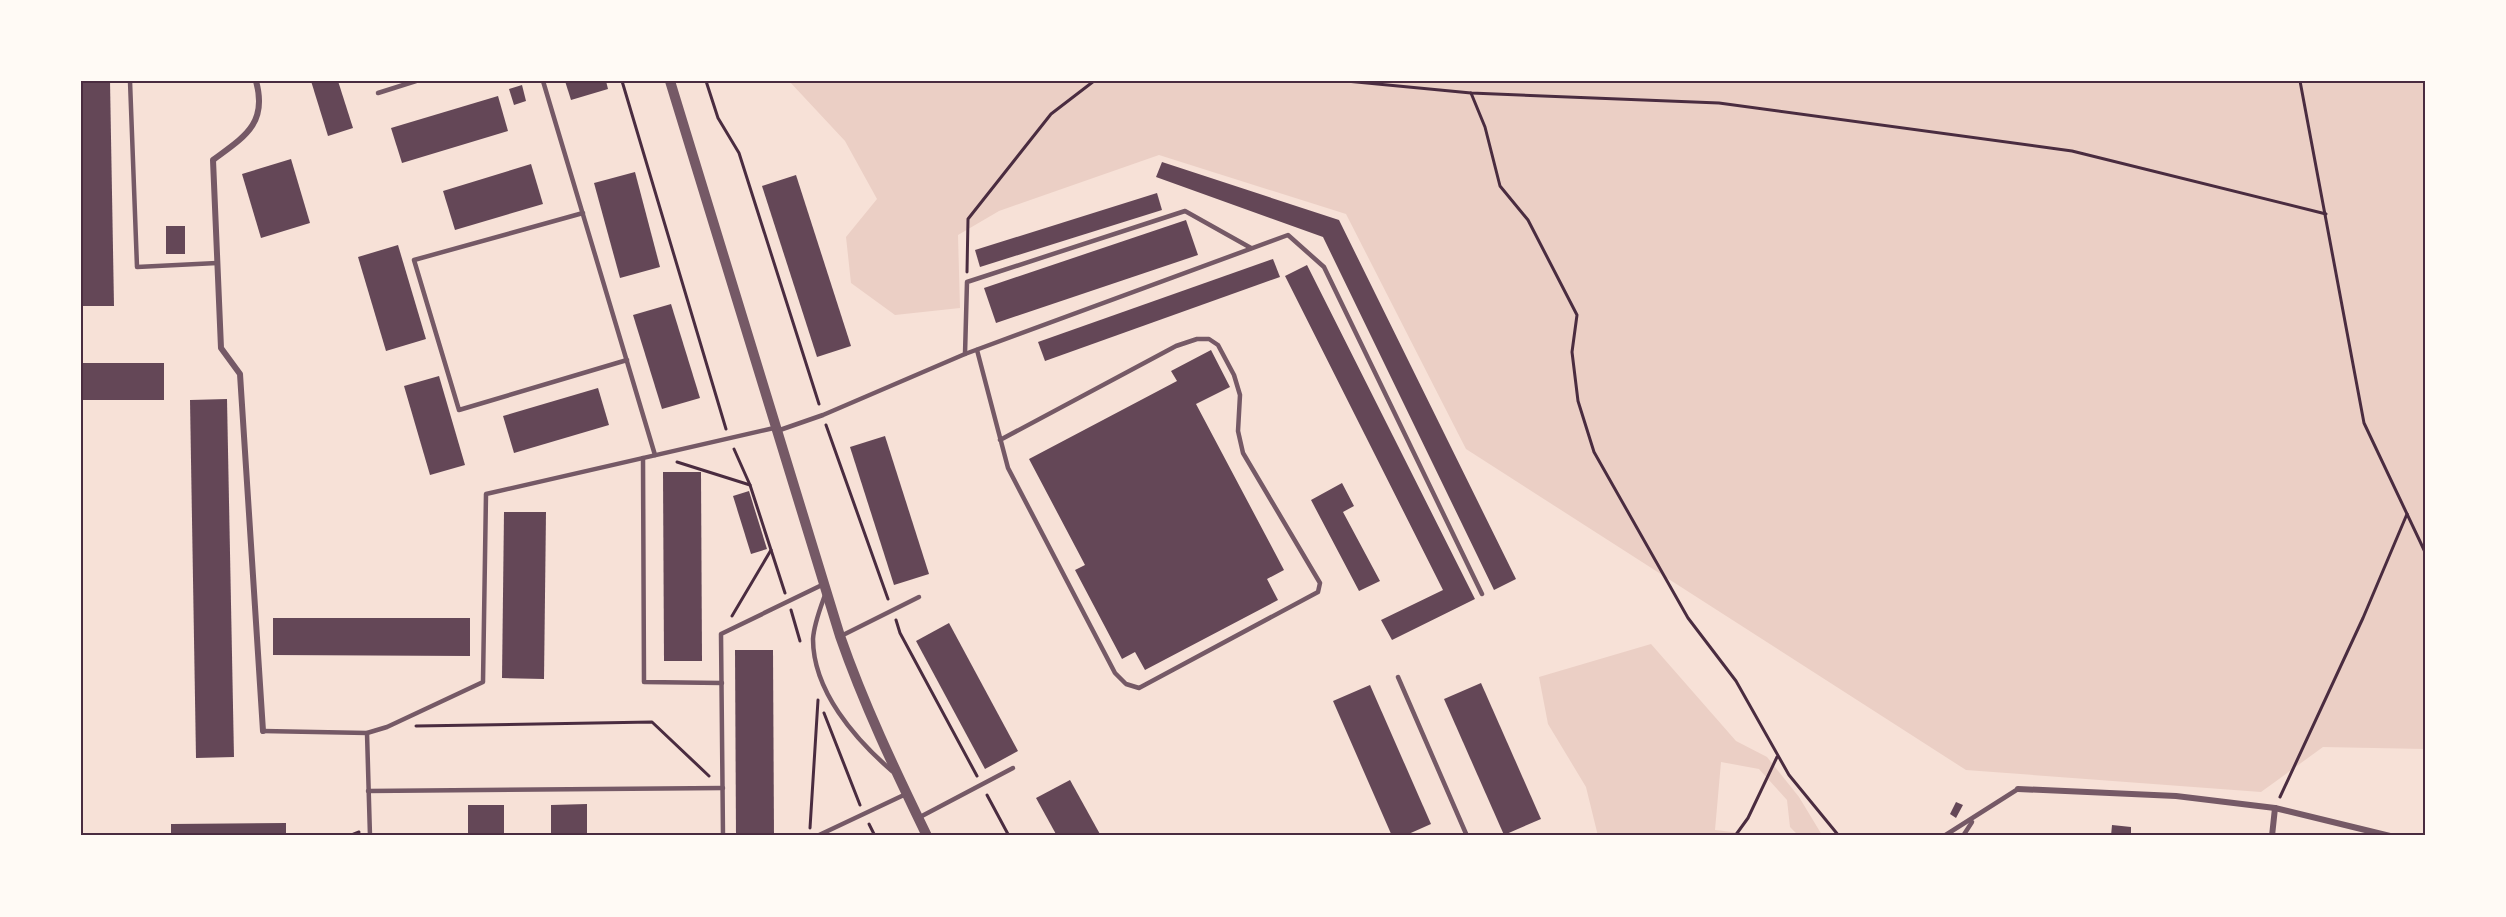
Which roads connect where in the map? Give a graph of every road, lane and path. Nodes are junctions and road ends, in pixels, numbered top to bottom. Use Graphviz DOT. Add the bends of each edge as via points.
graph roads {
  1 [pos="129,81"];
  2 [pos="256,81"];
  3 [pos="416,81"];
  4 [pos="543,81"];
  5 [pos="622,81"];
  6 [pos="670,81"];
  7 [pos="706,81"];
  8 [pos="1094,81"];
  9 [pos="1346,81"];
  10 [pos="2300,81"];
  11 [pos="378,93"];
  12 [pos="1472,93"];
  13 [pos="583,213"];
  14 [pos="2326,214"];
  15 [pos="1251,249"];
  16 [pos="217,263"];
  17 [pos="967,282"];
  18 [pos="977,350"];
  19 [pos="965,354"];
  20 [pos="627,360"];
  21 [pos="823,415"];
  22 [pos="776,429"];
  23 [pos="729,438"];
  24 [pos="1000,440"];
  25 [pos="655,455"];
  26 [pos="643,458"];
  27 [pos="750,485"];
  28 [pos="2407,514"];
  29 [pos="771,550"];
  30 [pos="2425,552"];
  31 [pos="825,588"];
  32 [pos="1482,594"];
  33 [pos="919,597"];
  34 [pos="788,601"];
  35 [pos="892,610"];
  36 [pos="721,634"];
  37 [pos="840,636"];
  38 [pos="801,644"];
  39 [pos="1398,677"];
  40 [pos="722,683"];
  41 [pos="387,727"];
  42 [pos="263,731"];
  43 [pos="367,733"];
  44 [pos="1777,757"];
  45 [pos="1012,768"];
  46 [pos="896,774"];
  47 [pos="981,784"];
  48 [pos="723,788"];
  49 [pos="2019,789"];
  50 [pos="368,791"];
  51 [pos="906,794"];
  52 [pos="2275,808"];
  53 [pos="863,813"];
  54 [pos="918,818"];
  55 [pos="1973,819"];
  56 [pos="370,836"];
  57 [pos="723,836"];
  58 [pos="810,836"];
  59 [pos="817,836"];
  60 [pos="875,836"];
  61 [pos="927,836"];
  62 [pos="1009,836"];
  63 [pos="1467,836"];
  64 [pos="1735,836"];
  65 [pos="1839,836"];
  66 [pos="1944,836"];
  67 [pos="1963,836"];
  68 [pos="2272,836"];
  69 [pos="2390,836"];
  1 -- 16 [label="lane" via="137,267"];
  2 -- 16 [label="street" via="260,96 257,119 240,140 213,160"];
  3 -- 11 [label="lane"];
  4 -- 13 [label="lane"];
  5 -- 23 [label="path"];
  6 -- 22 [label="street"];
  7 -- 21 [label="path" via="718,118 739,153"];
  8 -- 17 [label="path" via="1051,114 968,219"];
  9 -- 12 [label="path"];
  10 -- 14 [label="path"];
  12 -- 14 [label="path" via="1719,103 2072,151"];
  12 -- 44 [label="path" via="1500,186 1528,220 1577,315 1572,352 1578,401 1594,452 1688,618 1736,681"];
  13 -- 20 [label="lane"];
  13 -- 20 [label="lane" via="414,260 459,410"];
  14 -- 28 [label="path" via="2364,423"];
  15 -- 17 [label="lane" via="1185,211"];
  15 -- 18 [label="lane"];
  15 -- 32 [label="lane" via="1288,235 1324,267"];
  16 -- 42 [label="street" via="221,348 240,374"];
  17 -- 19 [label="lane"];
  18 -- 19 [label="lane"];
  18 -- 24 [label="lane"];
  19 -- 21 [label="lane"];
  20 -- 25 [label="lane"];
  21 -- 22 [label="lane"];
  21 -- 35 [label="path"];
  22 -- 23 [label="lane"];
  22 -- 31 [label="street"];
  23 -- 25 [label="lane"];
  23 -- 27 [label="path"];
  24 -- 24 [label="lane" via="1008,468 1115,673 1126,684 1139,688 1318,592 1320,583 1243,453 1238,431 1240,395 1218,345 1209,339 1176,346"];
  25 -- 26 [label="lane"];
  25 -- 27 [label="path"];
  26 -- 40 [label="lane" via="645,682"];
  26 -- 41 [label="lane" via="486,494 483,682"];
  27 -- 29 [label="path"];
  28 -- 30 [label="path"];
  28 -- 52 [label="path"];
  29 -- 34 [label="path"];
  29 -- 36 [label="path"];
  31 -- 34 [label="lane"];
  31 -- 37 [label="street"];
  31 -- 46 [label="lane" via="813,641 820,680 868,750"];
  33 -- 35 [label="lane"];
  34 -- 36 [label="lane"];
  34 -- 38 [label="path"];
  35 -- 37 [label="lane"];
  35 -- 47 [label="path" via="900,633"];
  36 -- 40 [label="lane"];
  37 -- 46 [label="street"];
  39 -- 63 [label="lane"];
  40 -- 48 [label="lane"];
  41 -- 43 [label="lane"];
  41 -- 48 [label="path" via="652,722"];
  42 -- 43 [label="lane"];
  43 -- 50 [label="lane"];
  44 -- 64 [label="path" via="1748,818"];
  44 -- 65 [label="path"];
  45 -- 47 [label="lane"];
  46 -- 51 [label="street"];
  47 -- 54 [label="lane"];
  47 -- 62 [label="path"];
  48 -- 50 [label="lane"];
  48 -- 57 [label="lane"];
  49 -- 52 [label="street" via="2176,796"];
  49 -- 55 [label="lane"];
  50 -- 56 [label="lane"];
  51 -- 53 [label="lane"];
  51 -- 54 [label="street"];
  52 -- 68 [label="street"];
  52 -- 69 [label="street"];
  53 -- 58 [label="path" via="818,698"];
  53 -- 59 [label="lane"];
  53 -- 60 [label="path"];
  54 -- 61 [label="street"];
  55 -- 66 [label="lane"];
  55 -- 67 [label="lane"];
}
